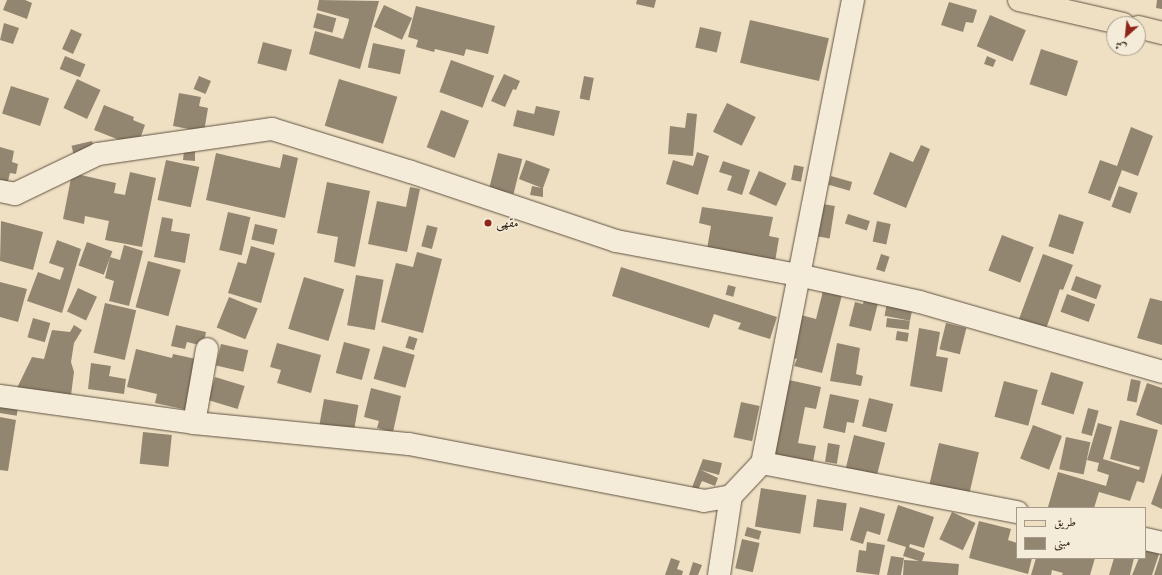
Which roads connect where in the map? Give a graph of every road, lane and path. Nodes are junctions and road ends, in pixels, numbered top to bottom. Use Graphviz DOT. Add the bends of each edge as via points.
graph roads {
  1 [pos="853,0"];
  2 [pos="1019,0"];
  3 [pos="1106,20"];
  4 [pos="1146,29"];
  5 [pos="1162,33"];
  6 [pos="0,191"];
  7 [pos="798,274"];
  8 [pos="207,349"];
  9 [pos="1162,372"];
  10 [pos="0,396"];
  11 [pos="194,423"];
  12 [pos="762,462"];
  13 [pos="731,496"];
  14 [pos="1016,512"];
  15 [pos="1146,539"];
  16 [pos="1162,543"];
  17 [pos="719,575"];
  1 -- 7 [label="street"];
  2 -- 3 [label="main road"];
  4 -- 5 [label="main road"];
  6 -- 7 [label="street" via="16,194 98,154 272,129 411,172 616,241"];
  7 -- 9 [label="street" via="920,302"];
  7 -- 12 [label="street"];
  8 -- 11 [label="street"];
  10 -- 11 [label="street"];
  11 -- 13 [label="street" via="409,444 704,501"];
  12 -- 13 [label="street"];
  12 -- 14 [label="street"];
  13 -- 17 [label="street"];
  15 -- 16 [label="street"];
}
